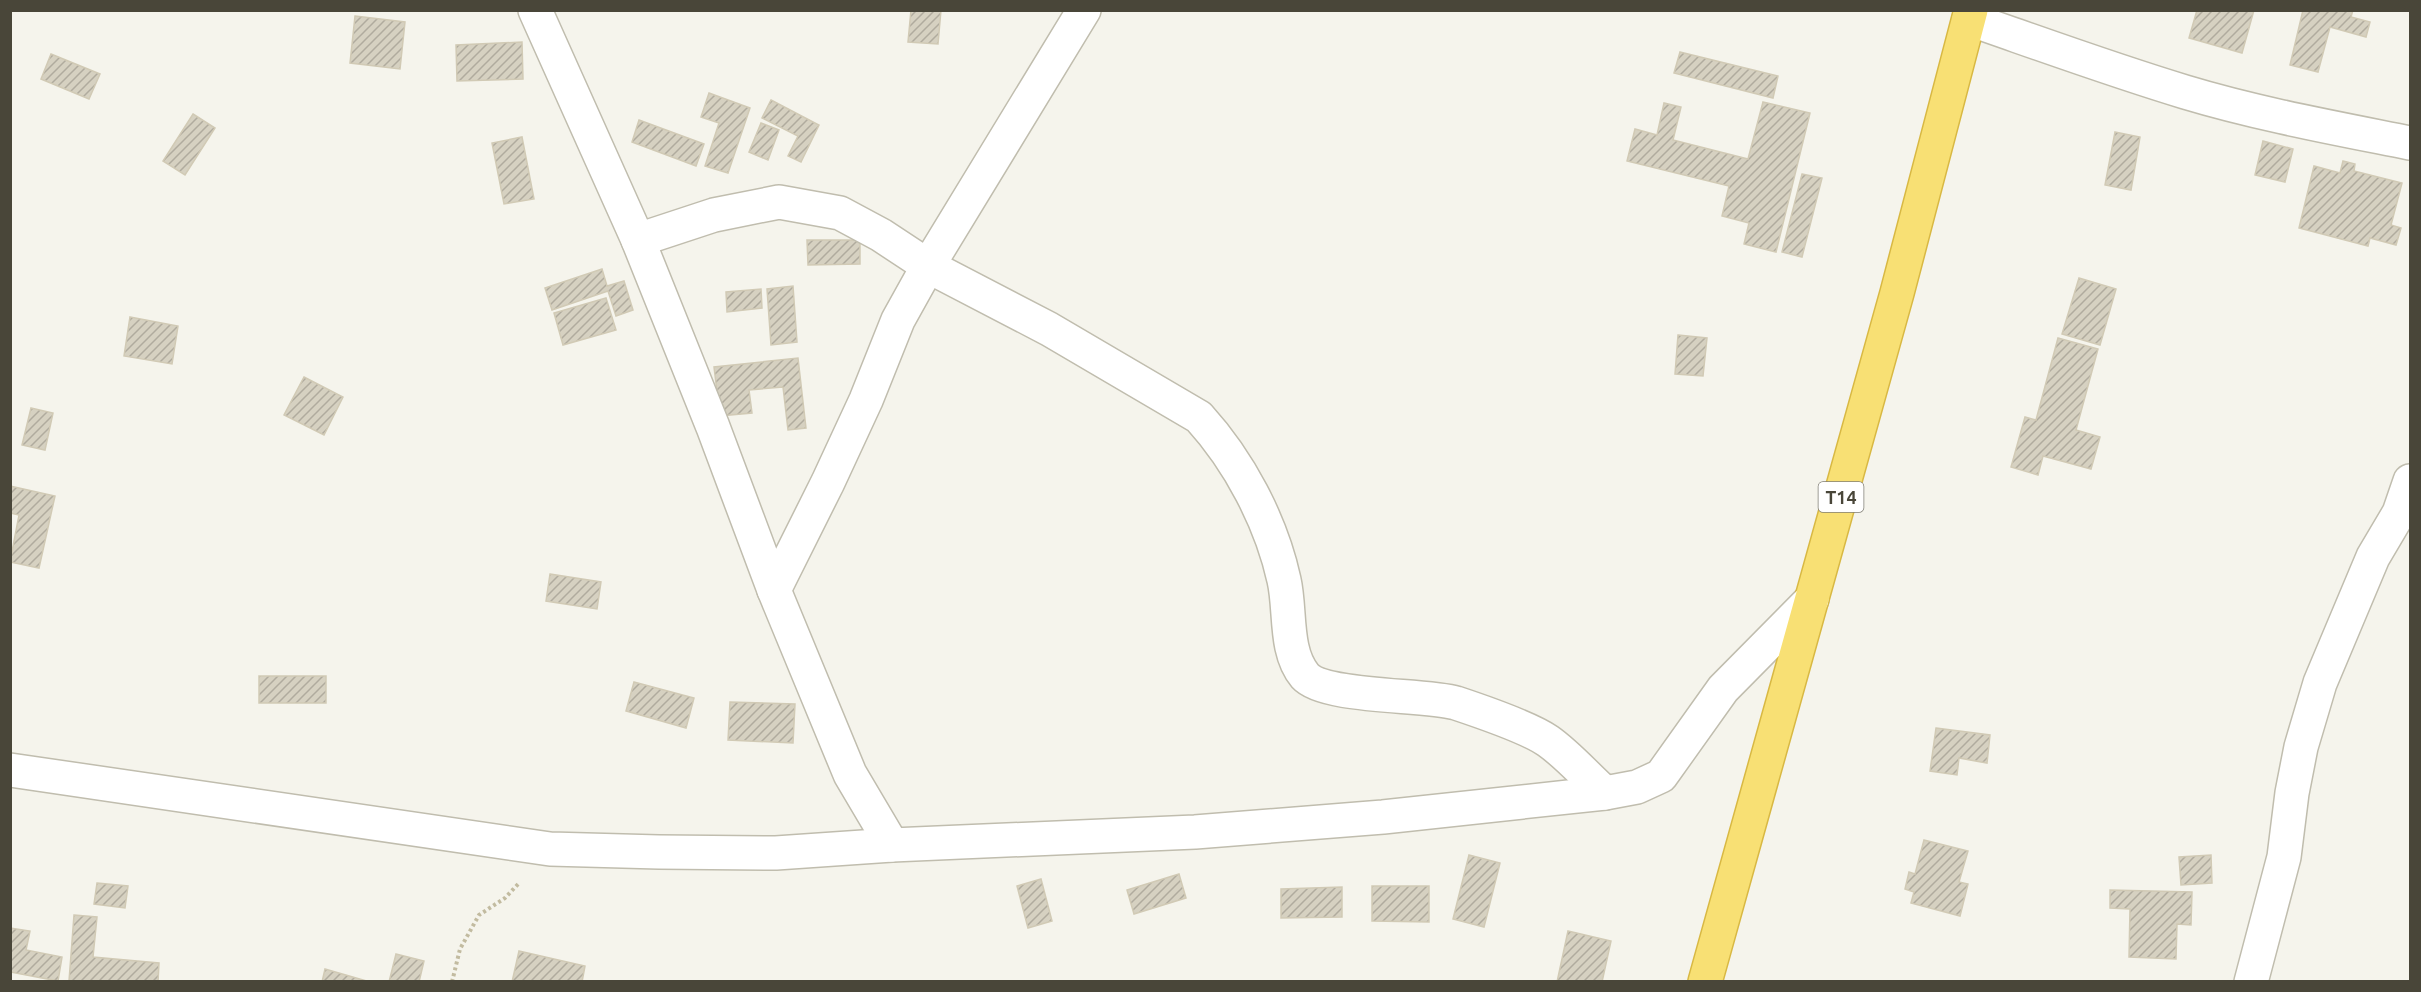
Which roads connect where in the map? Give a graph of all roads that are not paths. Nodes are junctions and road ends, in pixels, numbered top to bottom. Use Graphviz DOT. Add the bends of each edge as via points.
graph roads {
  1 [pos="535,10"];
  2 [pos="1084,10"];
  3 [pos="1970,15"];
  4 [pos="2410,143"];
  5 [pos="638,240"];
  6 [pos="928,266"];
  7 [pos="2410,481"];
  8 [pos="774,590"];
  9 [pos="1812,599"];
  10 [pos="10,770"];
  11 [pos="1605,793"];
  12 [pos="892,845"];
  13 [pos="1705,981"];
  14 [pos="2251,981"];
  1 -- 5 [label="street"];
  2 -- 6 [label="street"];
  3 -- 4 [label="street" via="2079,58 2187,92"];
  3 -- 9 [label="highway, T14"];
  5 -- 6 [label="street" via="714,215 779,202 840,213"];
  5 -- 8 [label="street"];
  6 -- 8 [label="street" via="898,320 866,400"];
  6 -- 11 [label="street" via="1049,329 1199,417 1215,434 1268,527 1284,579 1291,642 1306,678 1351,691 1453,702 1496,717 1548,740"];
  7 -- 14 [label="street" via="2399,513 2373,557 2319,684 2299,759 2284,857"];
  8 -- 12 [label="street" via="850,774"];
  9 -- 11 [label="street" via="1723,689 1661,776 1636,787"];
  9 -- 13 [label="highway, T14"];
  10 -- 12 [label="street" via="550,849 776,853"];
  11 -- 12 [label="street" via="1195,832"];
}
